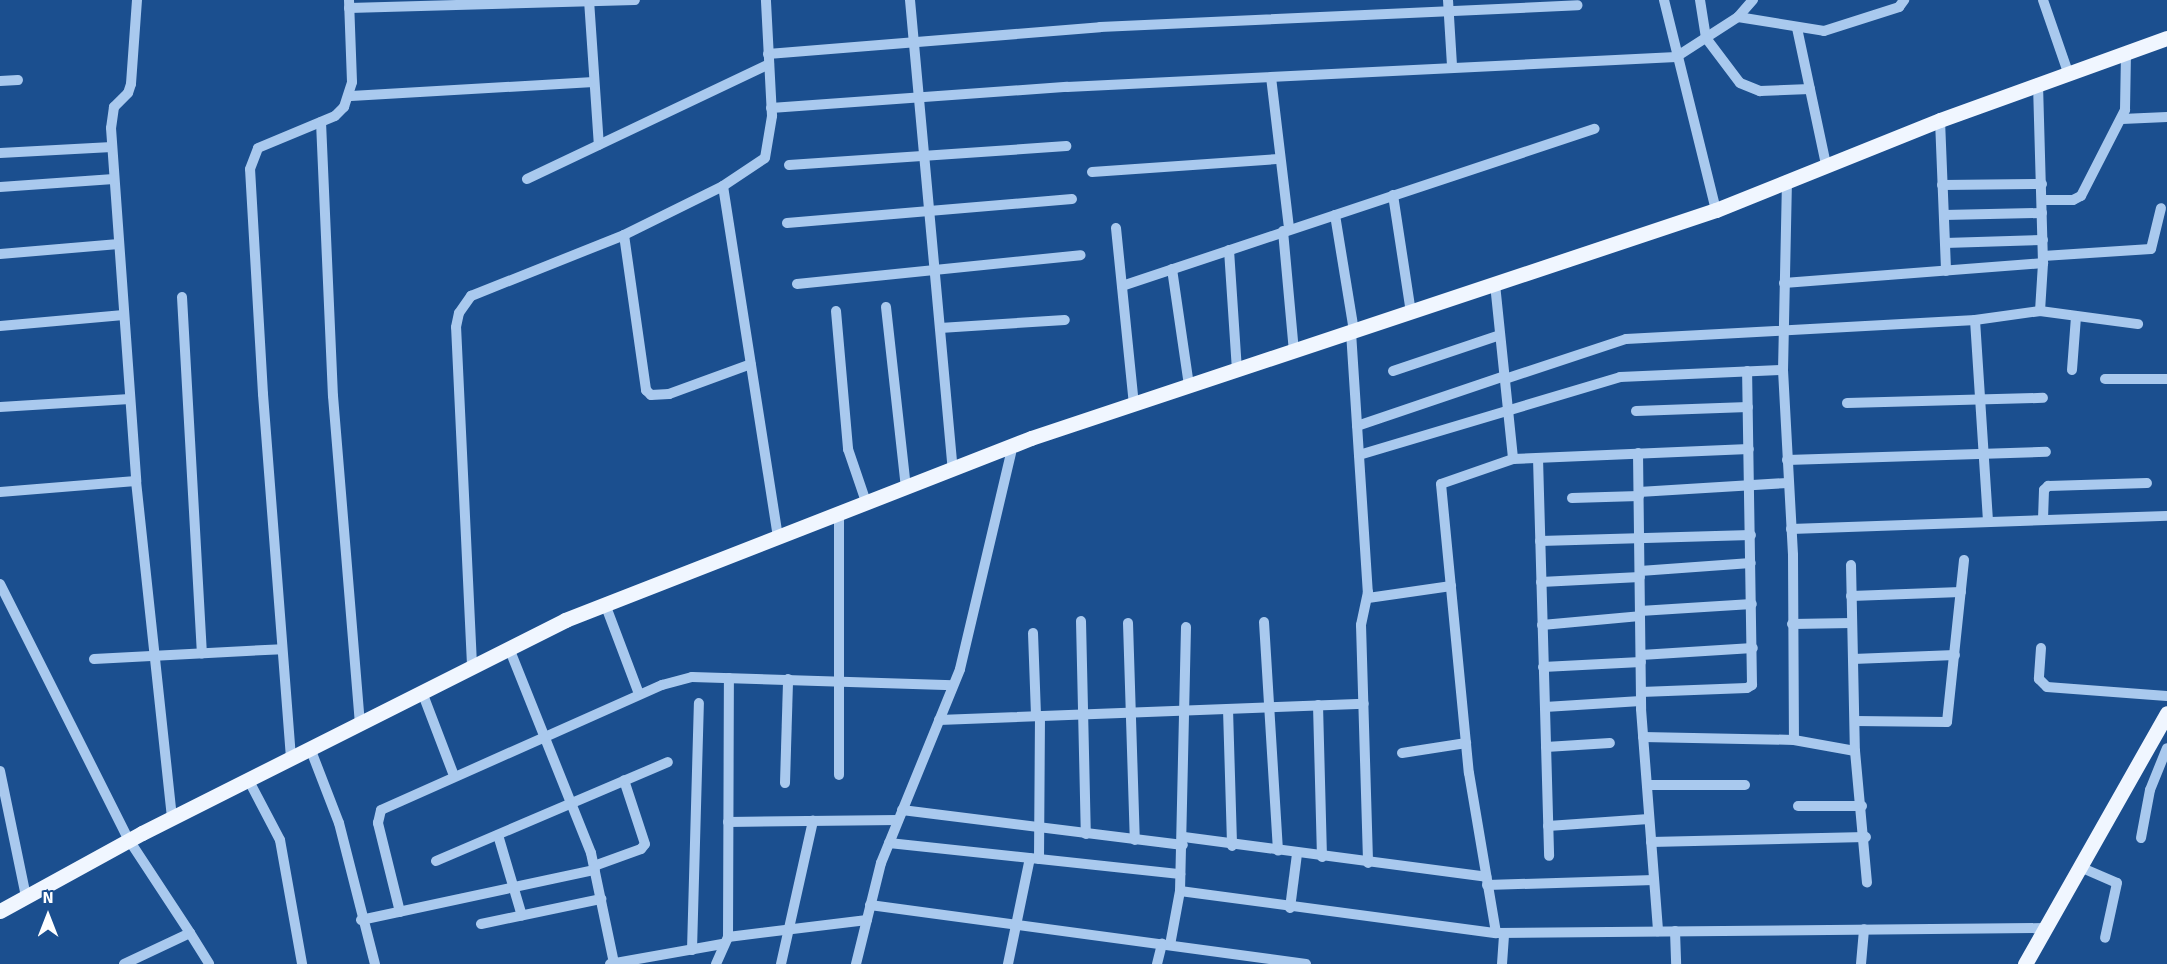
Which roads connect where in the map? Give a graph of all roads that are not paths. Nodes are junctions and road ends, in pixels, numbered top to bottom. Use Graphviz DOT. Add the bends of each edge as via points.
graph roads {
  1 [pos="137,0"];
  2 [pos="635,0"];
  3 [pos="766,0"];
  4 [pos="910,0"];
  5 [pos="1448,0"];
  6 [pos="1664,0"];
  7 [pos="1700,0"];
  8 [pos="1753,0"];
  9 [pos="1904,0"];
  10 [pos="2043,0"];
  11 [pos="589,1"];
  12 [pos="349,4"];
  13 [pos="1577,5"];
  14 [pos="1449,12"];
  15 [pos="1738,17"];
  16 [pos="1797,28"];
  17 [pos="1706,38"];
  18 [pos="2167,38"];
  19 [pos="914,42"];
  20 [pos="2127,52"];
  21 [pos="1676,57"];
  22 [pos="769,59"];
  23 [pos="1452,66"];
  24 [pos="2068,72"];
  25 [pos="1270,76"];
  26 [pos="18,80"];
  27 [pos="0,81"];
  28 [pos="594,82"];
  29 [pos="2038,84"];
  30 [pos="1810,89"];
  31 [pos="351,96"];
  32 [pos="918,99"];
  33 [pos="771,108"];
  34 [pos="2167,117"];
  35 [pos="2122,119"];
  36 [pos="1940,120"];
  37 [pos="321,122"];
  38 [pos="1595,129"];
  39 [pos="599,145"];
  40 [pos="1066,146"];
  41 [pos="112,147"];
  42 [pos="0,153"];
  43 [pos="923,157"];
  44 [pos="1280,159"];
  45 [pos="789,165"];
  46 [pos="1826,165"];
  47 [pos="1092,172"];
  48 [pos="114,179"];
  49 [pos="527,179"];
  50 [pos="1787,180"];
  51 [pos="2042,184"];
  52 [pos="1942,185"];
  53 [pos="723,186"];
  54 [pos="0,187"];
  55 [pos="1393,195"];
  56 [pos="1072,199"];
  57 [pos="2042,200"];
  58 [pos="2161,208"];
  59 [pos="1716,210"];
  60 [pos="928,211"];
  61 [pos="2042,213"];
  62 [pos="1335,215"];
  63 [pos="1944,215"];
  64 [pos="787,223"];
  65 [pos="1116,228"];
  66 [pos="1286,230"];
  67 [pos="624,235"];
  68 [pos="2043,240"];
  69 [pos="1945,243"];
  70 [pos="119,244"];
  71 [pos="1229,250"];
  72 [pos="0,254"];
  73 [pos="1081,255"];
  74 [pos="2043,259"];
  75 [pos="1172,269"];
  76 [pos="934,270"];
  77 [pos="1946,272"];
  78 [pos="1784,283"];
  79 [pos="797,284"];
  80 [pos="1495,284"];
  81 [pos="1122,286"];
  82 [pos="182,297"];
  83 [pos="886,307"];
  84 [pos="2040,310"];
  85 [pos="836,312"];
  86 [pos="1411,312"];
  87 [pos="124,315"];
  88 [pos="2076,317"];
  89 [pos="1065,320"];
  90 [pos="1975,320"];
  91 [pos="2138,324"];
  92 [pos="0,326"];
  93 [pos="940,328"];
  94 [pos="1352,331"];
  95 [pos="1784,333"];
  96 [pos="1500,335"];
  97 [pos="1294,351"];
  98 [pos="751,364"];
  99 [pos="1238,370"];
  100 [pos="1783,370"];
  101 [pos="2072,370"];
  102 [pos="1393,371"];
  103 [pos="1747,371"];
  104 [pos="1505,378"];
  105 [pos="2105,379"];
  106 [pos="2167,379"];
  107 [pos="1189,386"];
  108 [pos="1979,398"];
  109 [pos="2043,398"];
  110 [pos="130,399"];
  111 [pos="1847,403"];
  112 [pos="1134,404"];
  113 [pos="0,406"];
  114 [pos="1748,407"];
  115 [pos="1508,408"];
  116 [pos="1636,411"];
  117 [pos="1357,426"];
  118 [pos="1013,445"];
  119 [pos="1749,449"];
  120 [pos="2046,452"];
  121 [pos="1638,453"];
  122 [pos="1982,453"];
  123 [pos="1359,455"];
  124 [pos="1538,458"];
  125 [pos="1513,459"];
  126 [pos="1788,460"];
  127 [pos="953,468"];
  128 [pos="136,481"];
  129 [pos="1788,483"];
  130 [pos="2147,483"];
  131 [pos="906,487"];
  132 [pos="1750,487"];
  133 [pos="0,492"];
  134 [pos="1639,494"];
  135 [pos="1572,498"];
  136 [pos="866,502"];
  137 [pos="839,513"];
  138 [pos="2167,516"];
  139 [pos="2043,519"];
  140 [pos="1988,521"];
  141 [pos="1791,529"];
  142 [pos="1751,535"];
  143 [pos="1639,536"];
  144 [pos="778,537"];
  145 [pos="1540,541"];
  146 [pos="1964,560"];
  147 [pos="1751,563"];
  148 [pos="1851,565"];
  149 [pos="1640,574"];
  150 [pos="1541,582"];
  151 [pos="0,584"];
  152 [pos="1451,586"];
  153 [pos="1961,592"];
  154 [pos="1851,596"];
  155 [pos="1368,598"];
  156 [pos="605,604"];
  157 [pos="1752,604"];
  158 [pos="12,609"];
  159 [pos="0,610"];
  160 [pos="1640,614"];
  161 [pos="1081,621"];
  162 [pos="1264,622"];
  163 [pos="1128,623"];
  164 [pos="1852,623"];
  165 [pos="1792,624"];
  166 [pos="1542,625"];
  167 [pos="1186,627"];
  168 [pos="1033,633"];
  169 [pos="509,648"];
  170 [pos="1753,648"];
  171 [pos="2041,648"];
  172 [pos="282,649"];
  173 [pos="202,653"];
  174 [pos="155,656"];
  175 [pos="1955,656"];
  176 [pos="1641,658"];
  177 [pos="94,659"];
  178 [pos="1853,659"];
  179 [pos="472,664"];
  180 [pos="1543,667"];
  181 [pos="729,678"];
  182 [pos="788,680"];
  183 [pos="838,680"];
  184 [pos="953,685"];
  185 [pos="422,692"];
  186 [pos="639,694"];
  187 [pos="2167,696"];
  188 [pos="1641,697"];
  189 [pos="699,702"];
  190 [pos="1364,704"];
  191 [pos="1318,705"];
  192 [pos="1269,707"];
  193 [pos="1545,707"];
  194 [pos="1228,709"];
  195 [pos="1186,710"];
  196 [pos="1131,712"];
  197 [pos="2167,713"];
  198 [pos="1083,715"];
  199 [pos="1038,716"];
  200 [pos="939,720"];
  201 [pos="1855,721"];
  202 [pos="360,723"];
  203 [pos="543,734"];
  204 [pos="1643,737"];
  205 [pos="1794,740"];
  206 [pos="1466,742"];
  207 [pos="1610,743"];
  208 [pos="1546,747"];
  209 [pos="310,748"];
  210 [pos="2167,748"];
  211 [pos="1855,751"];
  212 [pos="1402,753"];
  213 [pos="2144,754"];
  214 [pos="291,758"];
  215 [pos="668,762"];
  216 [pos="2164,763"];
  217 [pos="0,771"];
  218 [pos="839,775"];
  219 [pos="454,776"];
  220 [pos="249,779"];
  221 [pos="624,780"];
  222 [pos="785,783"];
  223 [pos="1647,785"];
  224 [pos="1745,785"];
  225 [pos="570,802"];
  226 [pos="1798,806"];
  227 [pos="1862,806"];
  228 [pos="900,815"];
  229 [pos="172,818"];
  230 [pos="1649,819"];
  231 [pos="813,821"];
  232 [pos="728,822"];
  233 [pos="1548,826"];
  234 [pos="1040,828"];
  235 [pos="1086,834"];
  236 [pos="498,835"];
  237 [pos="1866,837"];
  238 [pos="2141,838"];
  239 [pos="129,840"];
  240 [pos="1135,840"];
  241 [pos="1184,841"];
  242 [pos="889,843"];
  243 [pos="1651,843"];
  244 [pos="1232,846"];
  245 [pos="1278,851"];
  246 [pos="1297,854"];
  247 [pos="1549,856"];
  248 [pos="1322,857"];
  249 [pos="1035,859"];
  250 [pos="436,861"];
  251 [pos="1368,862"];
  252 [pos="2080,867"];
  253 [pos="594,868"];
  254 [pos="1180,874"];
  255 [pos="1654,879"];
  256 [pos="1487,881"];
  257 [pos="1867,882"];
  258 [pos="514,887"];
  259 [pos="1180,891"];
  260 [pos="26,896"];
  261 [pos="601,899"];
  262 [pos="870,905"];
  263 [pos="1290,908"];
  264 [pos="0,910"];
  265 [pos="400,912"];
  266 [pos="522,916"];
  267 [pos="361,920"];
  268 [pos="867,920"];
  269 [pos="1017,923"];
  270 [pos="481,924"];
  271 [pos="2045,928"];
  272 [pos="790,929"];
  273 [pos="1863,929"];
  274 [pos="1675,930"];
  275 [pos="1658,931"];
  276 [pos="190,933"];
  277 [pos="1500,933"];
  278 [pos="2105,938"];
  279 [pos="725,941"];
  280 [pos="1166,944"];
  281 [pos="692,950"];
  282 [pos="124,964"];
  283 [pos="209,964"];
  284 [pos="302,964"];
  285 [pos="375,964"];
  286 [pos="612,964"];
  287 [pos="716,964"];
  288 [pos="781,964"];
  289 [pos="856,964"];
  290 [pos="1008,964"];
  291 [pos="1157,964"];
  292 [pos="1306,964"];
  293 [pos="1502,964"];
  294 [pos="1676,964"];
  295 [pos="1861,964"];
  296 [pos="2025,964"];
  1 -- 41 [label="street" via="131,84 114,107"];
  2 -- 11 [label="street"];
  3 -- 22 [label="street"];
  4 -- 19 [label="street"];
  5 -- 14 [label="street"];
  6 -- 21 [label="street"];
  7 -- 17 [label="street"];
  8 -- 15 [label="street"];
  9 -- 16 [label="street" via="1899,7 1838,28"];
  10 -- 24 [label="street"];
  11 -- 12 [label="street"];
  11 -- 28 [label="street"];
  12 -- 31 [label="street"];
  13 -- 14 [label="street"];
  14 -- 19 [label="street" via="1101,27"];
  14 -- 23 [label="street"];
  15 -- 16 [label="street"];
  15 -- 17 [label="street"];
  16 -- 30 [label="street"];
  17 -- 21 [label="street"];
  17 -- 30 [label="street" via="1748,88"];
  18 -- 20 [label="main road"];
  19 -- 22 [label="street"];
  19 -- 32 [label="street"];
  20 -- 24 [label="main road"];
  20 -- 35 [label="street" via="2127,100"];
  21 -- 23 [label="street"];
  21 -- 59 [label="street"];
  22 -- 33 [label="street"];
  22 -- 39 [label="street"];
  23 -- 25 [label="street"];
  24 -- 29 [label="main road"];
  25 -- 32 [label="street"];
  25 -- 44 [label="street"];
  26 -- 27 [label="street"];
  28 -- 31 [label="street"];
  28 -- 39 [label="street"];
  29 -- 36 [label="main road"];
  29 -- 51 [label="street"];
  30 -- 46 [label="street"];
  31 -- 37 [label="street" via="335,116"];
  32 -- 33 [label="street"];
  32 -- 43 [label="street"];
  33 -- 53 [label="street" via="765,158"];
  34 -- 35 [label="street"];
  35 -- 57 [label="street" via="2079,198"];
  36 -- 46 [label="main road"];
  36 -- 52 [label="street"];
  37 -- 172 [label="street" via="258,148 250,169"];
  37 -- 202 [label="street" via="333,396"];
  38 -- 55 [label="street"];
  39 -- 49 [label="street"];
  40 -- 43 [label="street"];
  41 -- 42 [label="street"];
  41 -- 48 [label="street"];
  43 -- 45 [label="street"];
  43 -- 60 [label="street"];
  44 -- 47 [label="street"];
  44 -- 66 [label="street"];
  46 -- 50 [label="main road"];
  48 -- 54 [label="street"];
  48 -- 70 [label="street"];
  50 -- 59 [label="main road"];
  50 -- 78 [label="street"];
  51 -- 52 [label="street"];
  51 -- 57 [label="street"];
  52 -- 63 [label="street"];
  53 -- 67 [label="street"];
  53 -- 98 [label="street"];
  55 -- 62 [label="street"];
  55 -- 86 [label="street"];
  56 -- 60 [label="street"];
  57 -- 61 [label="street"];
  58 -- 74 [label="street" via="2151,249"];
  59 -- 80 [label="main road"];
  60 -- 64 [label="street"];
  60 -- 76 [label="street"];
  61 -- 63 [label="street"];
  61 -- 68 [label="street"];
  62 -- 66 [label="street"];
  62 -- 94 [label="street"];
  63 -- 69 [label="street"];
  65 -- 81 [label="street"];
  66 -- 71 [label="street"];
  66 -- 97 [label="street"];
  67 -- 98 [label="street" via="646,390 651,395 669,394"];
  67 -- 179 [label="street" via="471,296 459,313 456,327"];
  68 -- 69 [label="street"];
  68 -- 74 [label="street"];
  69 -- 77 [label="street"];
  70 -- 72 [label="street"];
  70 -- 87 [label="street"];
  71 -- 75 [label="street"];
  71 -- 99 [label="street"];
  73 -- 76 [label="street"];
  74 -- 77 [label="street"];
  74 -- 84 [label="street"];
  75 -- 81 [label="street"];
  75 -- 107 [label="street"];
  76 -- 79 [label="street"];
  76 -- 93 [label="street"];
  77 -- 78 [label="street"];
  78 -- 95 [label="street"];
  80 -- 86 [label="main road"];
  80 -- 96 [label="street"];
  81 -- 112 [label="street"];
  82 -- 173 [label="street"];
  83 -- 131 [label="street"];
  84 -- 88 [label="street"];
  84 -- 90 [label="street"];
  85 -- 136 [label="street" via="848,449"];
  86 -- 94 [label="main road"];
  87 -- 92 [label="street"];
  87 -- 110 [label="street"];
  88 -- 91 [label="street"];
  88 -- 101 [label="street"];
  89 -- 93 [label="street"];
  90 -- 95 [label="street"];
  90 -- 108 [label="street"];
  93 -- 127 [label="street"];
  94 -- 97 [label="main road"];
  94 -- 117 [label="street"];
  95 -- 100 [label="street"];
  95 -- 104 [label="street" via="1626,339"];
  96 -- 102 [label="street"];
  96 -- 104 [label="street"];
  97 -- 99 [label="main road"];
  98 -- 144 [label="street"];
  99 -- 107 [label="main road"];
  100 -- 103 [label="street"];
  100 -- 126 [label="street"];
  103 -- 114 [label="street"];
  103 -- 115 [label="street" via="1620,377"];
  104 -- 115 [label="street"];
  104 -- 117 [label="street"];
  105 -- 106 [label="street"];
  107 -- 112 [label="main road"];
  108 -- 109 [label="street"];
  108 -- 111 [label="street"];
  108 -- 122 [label="street"];
  110 -- 113 [label="street"];
  110 -- 128 [label="street"];
  112 -- 118 [label="main road"];
  114 -- 116 [label="street"];
  114 -- 119 [label="street"];
  115 -- 123 [label="street"];
  115 -- 125 [label="street"];
  117 -- 123 [label="street"];
  118 -- 127 [label="main road"];
  118 -- 184 [label="street"];
  119 -- 121 [label="street"];
  119 -- 132 [label="street"];
  120 -- 122 [label="street"];
  121 -- 124 [label="street"];
  121 -- 134 [label="street"];
  122 -- 126 [label="street"];
  122 -- 140 [label="street"];
  123 -- 155 [label="street"];
  124 -- 125 [label="street"];
  124 -- 145 [label="street"];
  125 -- 152 [label="street" via="1442,484"];
  126 -- 129 [label="street"];
  127 -- 131 [label="main road"];
  128 -- 133 [label="street"];
  128 -- 174 [label="street"];
  129 -- 132 [label="street"];
  129 -- 141 [label="street"];
  130 -- 139 [label="street" via="2045,488"];
  131 -- 136 [label="main road"];
  132 -- 134 [label="street"];
  132 -- 142 [label="street"];
  134 -- 135 [label="street"];
  134 -- 143 [label="street"];
  136 -- 137 [label="main road"];
  137 -- 144 [label="main road"];
  137 -- 183 [label="street"];
  138 -- 139 [label="street"];
  139 -- 140 [label="street"];
  140 -- 141 [label="street"];
  141 -- 165 [label="street"];
  142 -- 143 [label="street"];
  142 -- 147 [label="street"];
  143 -- 145 [label="street"];
  143 -- 149 [label="street"];
  144 -- 156 [label="main road"];
  145 -- 150 [label="street"];
  146 -- 153 [label="street"];
  147 -- 149 [label="street"];
  147 -- 157 [label="street"];
  148 -- 154 [label="street"];
  149 -- 150 [label="street"];
  149 -- 160 [label="street"];
  150 -- 166 [label="street"];
  151 -- 158 [label="street"];
  152 -- 155 [label="street"];
  152 -- 206 [label="street"];
  153 -- 154 [label="street"];
  153 -- 175 [label="street"];
  154 -- 164 [label="street"];
  155 -- 190 [label="street" via="1361,618"];
  156 -- 169 [label="main road"];
  156 -- 186 [label="street"];
  157 -- 160 [label="street"];
  157 -- 170 [label="street"];
  158 -- 159 [label="street"];
  158 -- 239 [label="street"];
  160 -- 166 [label="street"];
  160 -- 176 [label="street"];
  161 -- 198 [label="street"];
  162 -- 192 [label="street"];
  163 -- 196 [label="street"];
  164 -- 165 [label="street"];
  164 -- 178 [label="street"];
  165 -- 205 [label="street"];
  166 -- 180 [label="street"];
  167 -- 195 [label="street"];
  168 -- 199 [label="street"];
  169 -- 179 [label="main road"];
  169 -- 203 [label="street"];
  170 -- 176 [label="street"];
  170 -- 188 [label="street" via="1750,687"];
  171 -- 187 [label="street" via="2040,679 2047,687"];
  172 -- 173 [label="street"];
  172 -- 214 [label="street"];
  173 -- 174 [label="street"];
  174 -- 177 [label="street"];
  174 -- 229 [label="street"];
  175 -- 178 [label="street"];
  175 -- 201 [label="street" via="1947,722"];
  176 -- 180 [label="street"];
  176 -- 188 [label="street"];
  178 -- 201 [label="street"];
  179 -- 185 [label="main road"];
  180 -- 193 [label="street"];
  181 -- 182 [label="street"];
  181 -- 186 [label="street" via="681,678"];
  181 -- 232 [label="street"];
  182 -- 183 [label="street"];
  182 -- 222 [label="street"];
  183 -- 184 [label="street"];
  183 -- 218 [label="street"];
  184 -- 200 [label="street"];
  185 -- 202 [label="main road"];
  185 -- 219 [label="street"];
  186 -- 203 [label="street"];
  188 -- 193 [label="street"];
  188 -- 204 [label="street"];
  189 -- 281 [label="street"];
  190 -- 191 [label="street"];
  190 -- 251 [label="street"];
  191 -- 192 [label="street"];
  191 -- 248 [label="street"];
  192 -- 194 [label="street"];
  192 -- 245 [label="street"];
  193 -- 208 [label="street"];
  194 -- 195 [label="street"];
  194 -- 244 [label="street"];
  195 -- 196 [label="street"];
  195 -- 241 [label="street"];
  196 -- 198 [label="street"];
  196 -- 240 [label="street"];
  197 -- 213 [label="main road"];
  198 -- 199 [label="street"];
  198 -- 235 [label="street"];
  199 -- 200 [label="street"];
  199 -- 234 [label="street"];
  200 -- 228 [label="street"];
  201 -- 211 [label="street"];
  202 -- 209 [label="main road"];
  203 -- 219 [label="street"];
  203 -- 225 [label="street"];
  204 -- 205 [label="street"];
  204 -- 223 [label="street"];
  205 -- 211 [label="street"];
  206 -- 212 [label="street"];
  206 -- 256 [label="street"];
  207 -- 208 [label="street"];
  208 -- 233 [label="street"];
  209 -- 214 [label="main road"];
  209 -- 267 [label="street" via="341,829"];
  210 -- 216 [label="street"];
  211 -- 227 [label="street"];
  213 -- 216 [label="street"];
  213 -- 252 [label="main road"];
  214 -- 220 [label="main road"];
  215 -- 221 [label="street"];
  216 -- 238 [label="street" via="2150,790"];
  217 -- 260 [label="street"];
  219 -- 265 [label="street" via="378,813"];
  220 -- 229 [label="main road"];
  220 -- 284 [label="street" via="280,840"];
  221 -- 225 [label="street"];
  221 -- 253 [label="street" via="645,844"];
  223 -- 224 [label="street"];
  223 -- 230 [label="street"];
  225 -- 236 [label="street"];
  225 -- 253 [label="street"];
  226 -- 227 [label="street"];
  227 -- 237 [label="street"];
  228 -- 231 [label="street"];
  228 -- 234 [label="street"];
  228 -- 242 [label="street"];
  229 -- 239 [label="main road"];
  230 -- 233 [label="street"];
  230 -- 243 [label="street"];
  231 -- 232 [label="street"];
  231 -- 272 [label="street"];
  232 -- 279 [label="street"];
  233 -- 247 [label="street"];
  234 -- 235 [label="street"];
  234 -- 249 [label="street"];
  235 -- 240 [label="street"];
  236 -- 250 [label="street"];
  236 -- 258 [label="street"];
  237 -- 243 [label="street"];
  237 -- 257 [label="street"];
  239 -- 260 [label="main road"];
  239 -- 276 [label="street"];
  240 -- 241 [label="street"];
  241 -- 244 [label="street"];
  241 -- 254 [label="street"];
  242 -- 249 [label="street"];
  242 -- 262 [label="street"];
  243 -- 255 [label="street"];
  244 -- 245 [label="street"];
  245 -- 246 [label="street"];
  246 -- 248 [label="street"];
  246 -- 263 [label="street"];
  248 -- 251 [label="street"];
  249 -- 254 [label="street"];
  249 -- 269 [label="street"];
  251 -- 256 [label="street"];
  252 -- 271 [label="main road"];
  252 -- 278 [label="street" via="2117,883"];
  253 -- 258 [label="street"];
  253 -- 261 [label="street"];
  254 -- 259 [label="street"];
  255 -- 256 [label="street"];
  255 -- 275 [label="street"];
  256 -- 277 [label="street"];
  258 -- 265 [label="street"];
  258 -- 266 [label="street"];
  259 -- 263 [label="street"];
  259 -- 280 [label="street"];
  260 -- 264 [label="main road"];
  261 -- 266 [label="street"];
  261 -- 286 [label="street"];
  262 -- 268 [label="street"];
  262 -- 269 [label="street"];
  263 -- 277 [label="street"];
  265 -- 267 [label="street"];
  266 -- 270 [label="street"];
  267 -- 285 [label="street"];
  268 -- 272 [label="street"];
  268 -- 289 [label="street"];
  269 -- 280 [label="street"];
  269 -- 290 [label="street"];
  271 -- 273 [label="street"];
  271 -- 296 [label="main road"];
  272 -- 279 [label="street"];
  272 -- 288 [label="street"];
  273 -- 274 [label="street"];
  273 -- 295 [label="street"];
  274 -- 275 [label="street"];
  274 -- 294 [label="street"];
  275 -- 277 [label="street"];
  276 -- 282 [label="street"];
  276 -- 283 [label="street"];
  277 -- 293 [label="street"];
  279 -- 281 [label="street"];
  279 -- 287 [label="street"];
  280 -- 291 [label="street"];
  280 -- 292 [label="street"];
  281 -- 286 [label="street"];
}
